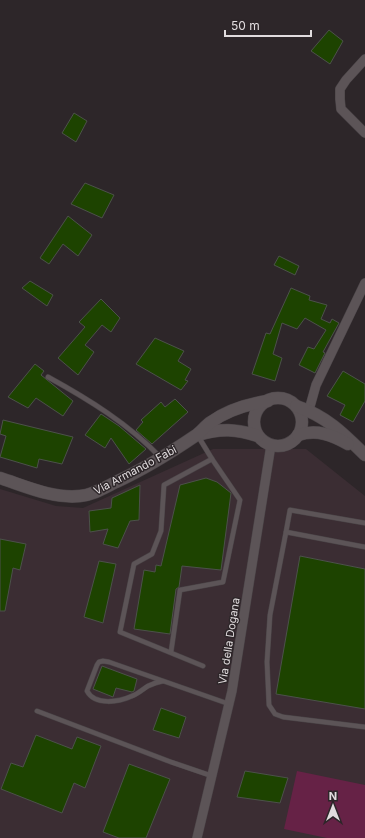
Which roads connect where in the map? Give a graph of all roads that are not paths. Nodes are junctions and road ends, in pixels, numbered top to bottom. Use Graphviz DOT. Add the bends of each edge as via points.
graph roads {
  1 [pos="365,59"];
  2 [pos="365,133"];
  3 [pos="365,283"];
  4 [pos="48,377"];
  5 [pos="268,401"];
  6 [pos="296,406"];
  7 [pos="309,410"];
  8 [pos="197,435"];
  9 [pos="298,435"];
  10 [pos="258,436"];
  11 [pos="271,445"];
  12 [pos="363,453"];
  13 [pos="161,458"];
  14 [pos="212,459"];
  15 [pos="0,478"];
  16 [pos="365,523"];
  17 [pos="286,532"];
  18 [pos="365,547"];
  19 [pos="171,652"];
  20 [pos="203,666"];
  21 [pos="162,681"];
  22 [pos="229,704"];
  23 [pos="37,711"];
  24 [pos="365,726"];
  25 [pos="212,776"];
  26 [pos="197,838"];
  1 -- 2 [label="street" via="340,89 341,109"];
  3 -- 7 [label="street" via="316,385"];
  4 -- 13 [label="lane" via="105,412 144,440"];
  5 -- 6 [label="street" via="275,398 283,399"];
  5 -- 8 [label="street" via="242,407 221,416"];
  5 -- 10 [label="street" via="256,412 254,420"];
  6 -- 7 [label="street"];
  6 -- 9 [label="street" via="302,420"];
  7 -- 12 [label="street" via="340,430"];
  8 -- 10 [label="street" via="231,429 243,430"];
  8 -- 13 [label="street, Via Armando Fabi"];
  8 -- 14 [label="lane"];
  9 -- 11 [label="street" via="286,444"];
  9 -- 12 [label="street" via="307,432 323,433"];
  10 -- 11 [label="street"];
  11 -- 22 [label="street, Via della Dogana" via="244,624"];
  13 -- 15 [label="street, Via Armando Fabi" via="91,494 79,496 51,494"];
  14 -- 19 [label="lane" via="240,500 223,582 180,590"];
  14 -- 19 [label="lane" via="164,485 160,531 152,554 134,564 120,632"];
  16 -- 17 [label="lane" via="290,510"];
  17 -- 18 [label="lane"];
  17 -- 24 [label="lane" via="270,615 267,662 269,705 275,714 284,717"];
  19 -- 20 [label="lane"];
  21 -- 21 [label="lane" via="103,661 97,665 87,691 94,699 121,700"];
  21 -- 22 [label="lane"];
  22 -- 25 [label="street, Via della Dogana"];
  23 -- 25 [label="lane"];
  25 -- 26 [label="street, Via della Dogana"];
}
